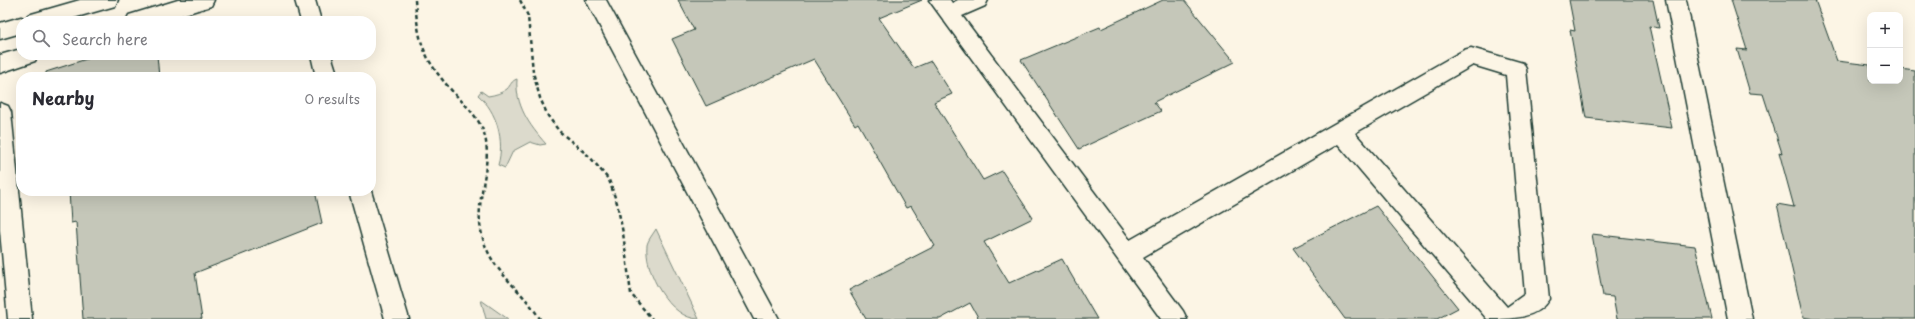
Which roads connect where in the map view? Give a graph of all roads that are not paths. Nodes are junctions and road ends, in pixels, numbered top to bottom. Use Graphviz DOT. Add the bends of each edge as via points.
graph roads {
  1 [pos="108,0"];
  2 [pos="204,0"];
  3 [pos="305,0"];
  4 [pos="596,0"];
  5 [pos="978,0"];
  6 [pos="1676,0"];
  7 [pos="944,6"];
  8 [pos="52,16"];
  9 [pos="152,16"];
  10 [pos="310,16"];
  11 [pos="16,26"];
  12 [pos="0,31"];
  13 [pos="16,59"];
  14 [pos="323,60"];
  15 [pos="0,64"];
  16 [pos="326,72"];
  17 [pos="0,112"];
  18 [pos="1340,131"];
  19 [pos="361,196"];
  20 [pos="1127,254"];
  21 [pos="20,319"];
  22 [pos="397,319"];
  23 [pos="768,319"];
  24 [pos="1175,319"];
  25 [pos="1502,319"];
  26 [pos="1512,319"];
  27 [pos="1740,319"];
  1 -- 8 [label="street"];
  2 -- 9 [label="street"];
  3 -- 10 [label="street"];
  4 -- 23 [label="street"];
  5 -- 7 [label="street"];
  6 -- 27 [label="street"];
  7 -- 20 [label="street"];
  11 -- 12 [label="street"];
  13 -- 15 [label="street"];
  14 -- 16 [label="street"];
  17 -- 21 [label="street"];
  18 -- 20 [label="street"];
  18 -- 25 [label="street"];
  18 -- 26 [label="street" via="1471,56 1516,69 1537,299"];
  19 -- 22 [label="street"];
  20 -- 24 [label="street"];
}
